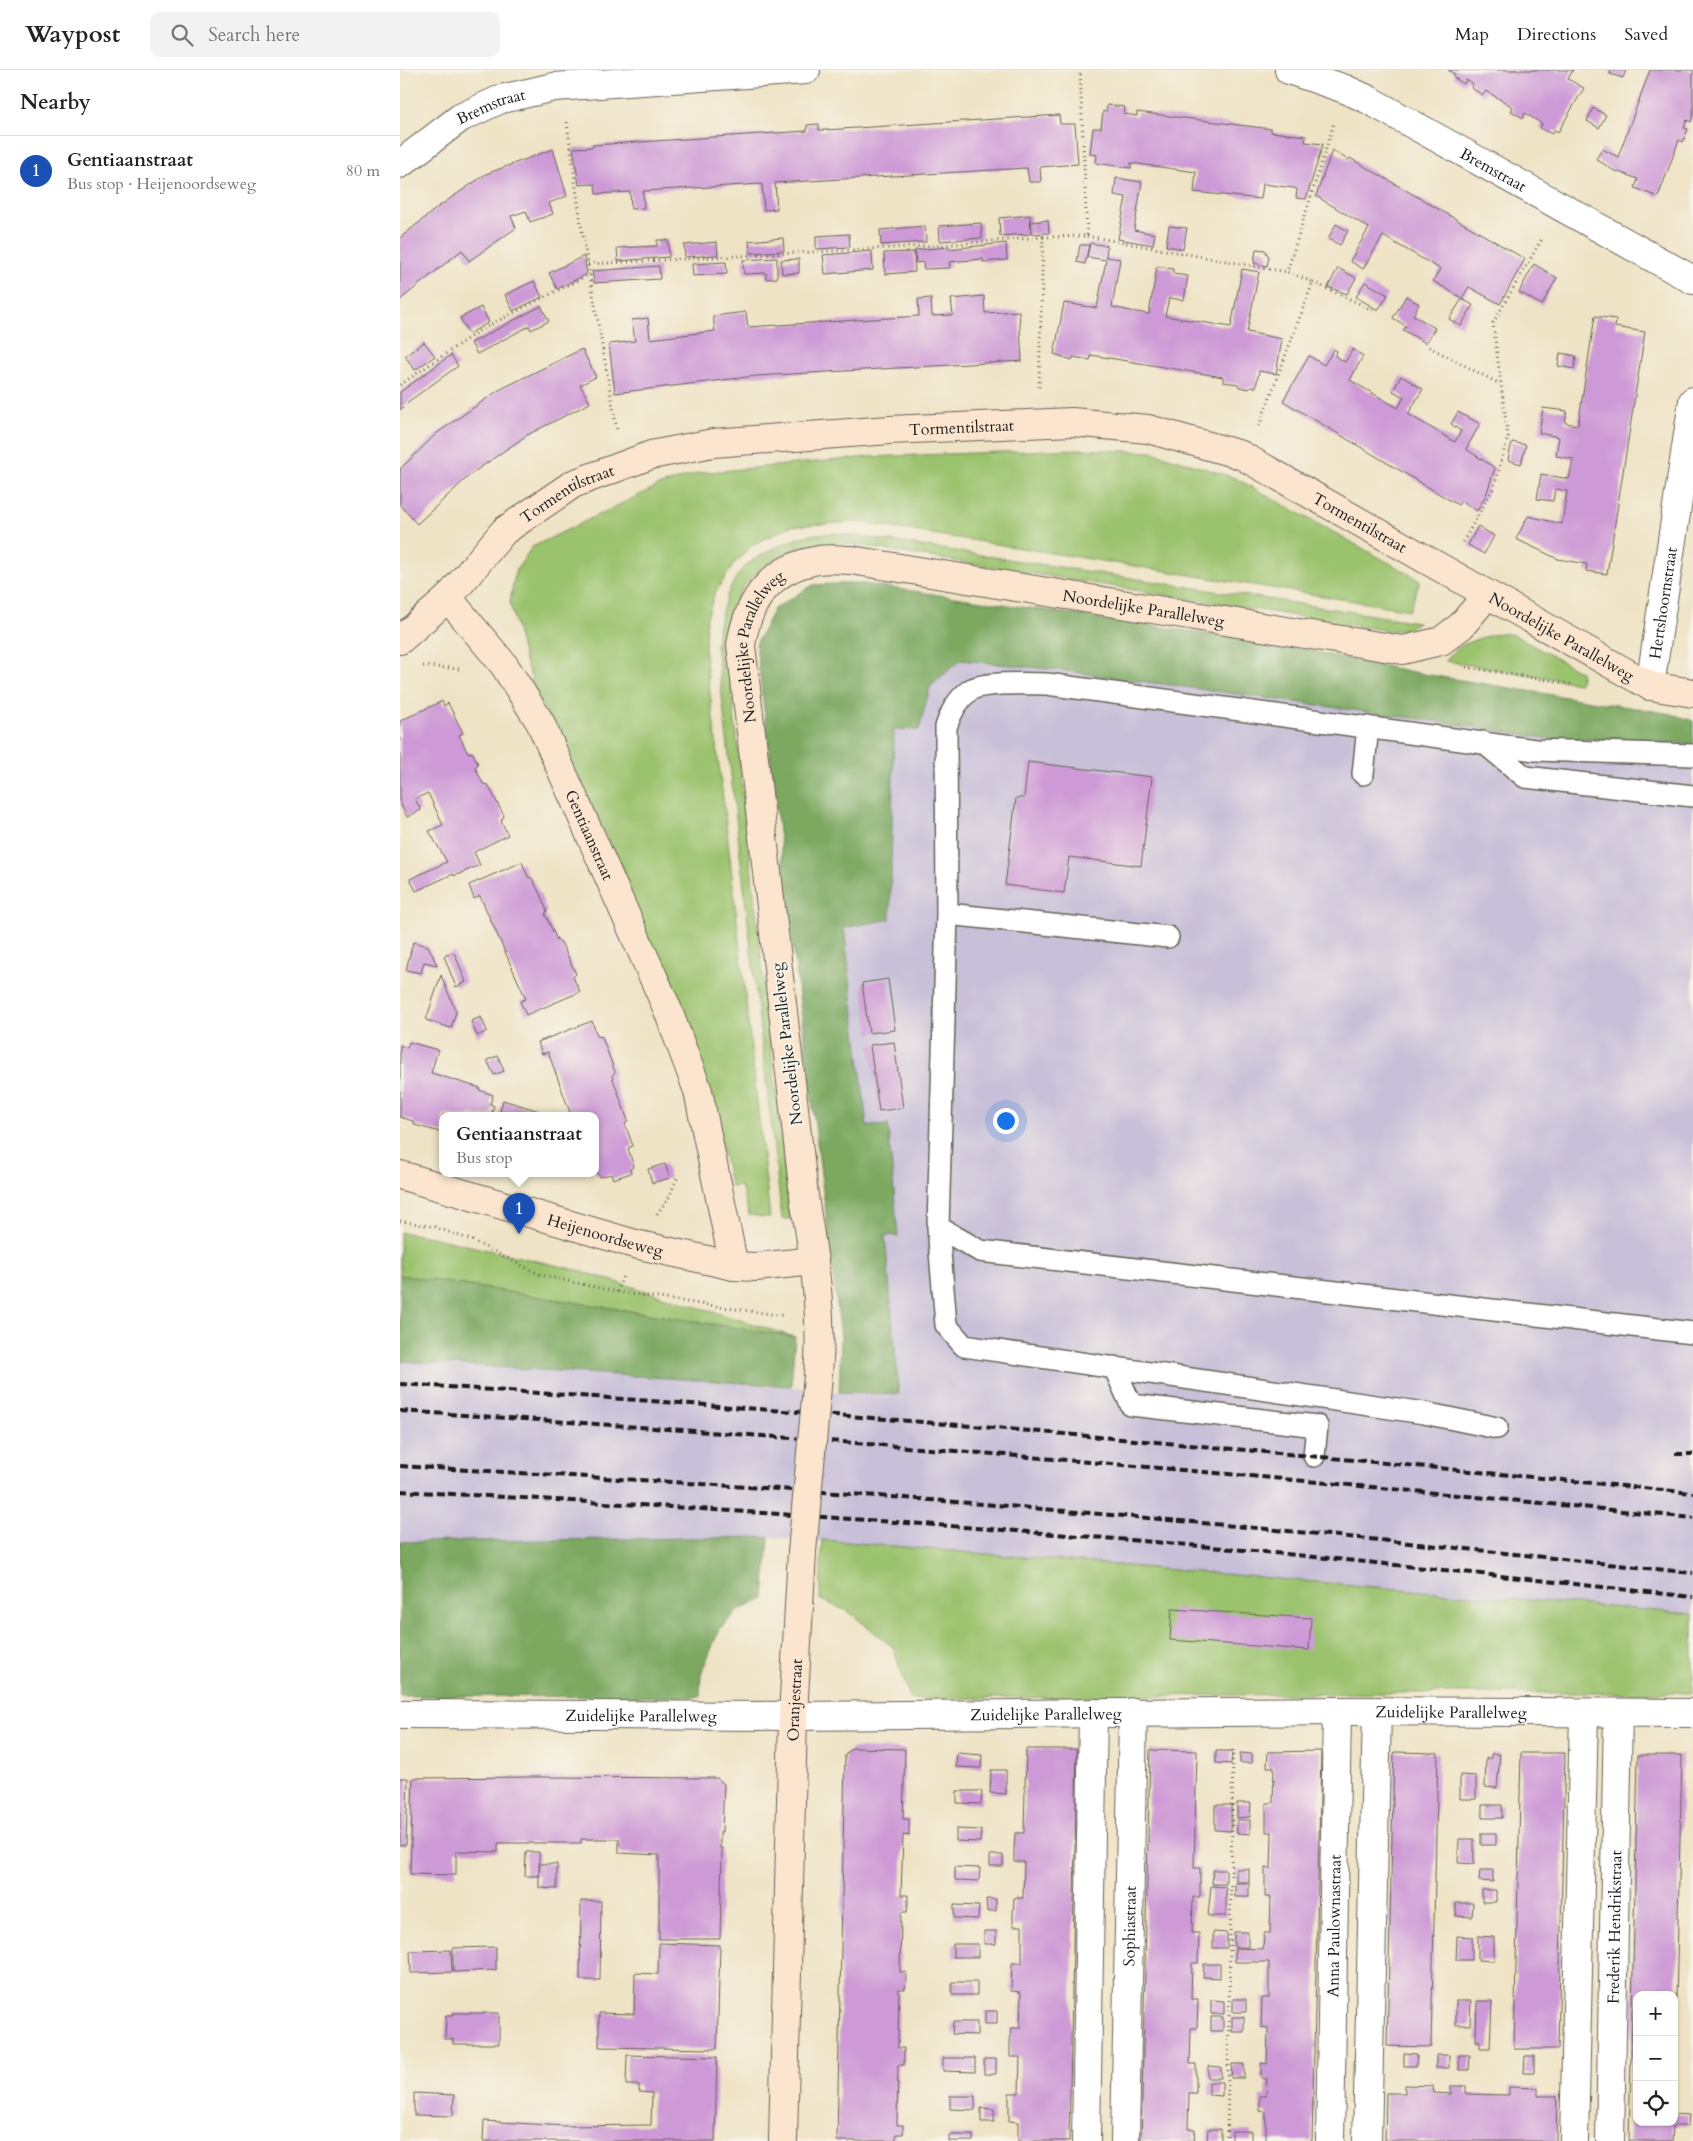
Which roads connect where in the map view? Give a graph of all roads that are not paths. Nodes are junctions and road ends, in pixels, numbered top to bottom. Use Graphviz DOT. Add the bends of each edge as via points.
graph roads {
  1 [pos="806,70"];
  2 [pos="1288,70"];
  3 [pos="400,164"];
  4 [pos="1693,280"];
  5 [pos="1693,401"];
  6 [pos="1688,461"];
  7 [pos="1487,595"];
  8 [pos="448,598"];
  9 [pos="402,635"];
  10 [pos="1650,686"];
  11 [pos="1693,693"];
  12 [pos="1368,727"];
  13 [pos="1483,742"];
  14 [pos="1693,755"];
  15 [pos="1363,774"];
  16 [pos="1693,796"];
  17 [pos="947,914"];
  18 [pos="1168,938"];
  19 [pos="400,1174"];
  20 [pos="938,1228"];
  21 [pos="814,1261"];
  22 [pos="734,1266"];
  23 [pos="1693,1333"];
  24 [pos="1114,1367"];
  25 [pos="1497,1428"];
  26 [pos="1314,1456"];
  27 [pos="1337,1711"];
  28 [pos="1133,1712"];
  29 [pos="1377,1712"];
  30 [pos="1093,1713"];
  31 [pos="1584,1713"];
  32 [pos="1618,1713"];
  33 [pos="1693,1713"];
  34 [pos="400,1714"];
  35 [pos="793,1716"];
  36 [pos="783,2141"];
  37 [pos="1086,2141"];
  38 [pos="1125,2141"];
  39 [pos="1330,2141"];
  40 [pos="1367,2141"];
  41 [pos="1574,2141"];
  42 [pos="1610,2141"];
  1 -- 3 [label="street, Bremstraat" via="562,87 501,99 460,118"];
  2 -- 4 [label="street, Bremstraat" via="1368,99"];
  5 -- 6 [label="street, Hertshoornstraat"];
  6 -- 10 [label="street, Hertshoornstraat"];
  7 -- 8 [label="street, Tormentilstraat" via="1247,458 1148,429 1072,422 713,443 651,455 573,484 504,530"];
  7 -- 10 [label="street, Noordelijke Parallelweg"];
  7 -- 21 [label="street, Noordelijke Parallelweg" via="1460,626 1440,641 1403,650 851,560 820,560 789,568 768,583 744,624 742,645"];
  8 -- 9 [label="street, Tormentilstraat"];
  8 -- 22 [label="street, Gentiaanstraat" via="504,665 540,722 667,1008 698,1091"];
  10 -- 11 [label="street, Noordelijke Parallelweg"];
  12 -- 13 [label="lane"];
  12 -- 15 [label="lane"];
  12 -- 17 [label="lane" via="1046,684 1004,683 970,689 952,709 946,727"];
  13 -- 14 [label="lane" via="1535,750"];
  13 -- 16 [label="lane" via="1525,777"];
  17 -- 18 [label="lane"];
  17 -- 20 [label="lane"];
  19 -- 22 [label="street, Heijenoordseweg" via="636,1244"];
  20 -- 23 [label="lane" via="980,1251"];
  20 -- 24 [label="lane" via="946,1325 964,1346"];
  21 -- 22 [label="street, Heijenoordseweg"];
  21 -- 35 [label="street, Oranjestraat, bridge" via="820,1321 818,1376 802,1552"];
  24 -- 25 [label="lane" via="1424,1413"];
  24 -- 26 [label="lane" via="1131,1404 1317,1426"];
  27 -- 28 [label="street, Zuidelijke Parallelweg"];
  27 -- 29 [label="street, Zuidelijke Parallelweg"];
  27 -- 39 [label="street, Anna Paulownastraat"];
  28 -- 30 [label="street, Zuidelijke Parallelweg"];
  28 -- 38 [label="street, Sophiastraat"];
  29 -- 31 [label="street, Zuidelijke Parallelweg"];
  29 -- 40 [label="street"];
  30 -- 35 [label="street, Zuidelijke Parallelweg"];
  30 -- 37 [label="street"];
  31 -- 32 [label="street, Zuidelijke Parallelweg"];
  31 -- 41 [label="street"];
  32 -- 33 [label="street, Zuidelijke Parallelweg"];
  32 -- 42 [label="street, Frederik Hendrikstraat"];
  34 -- 35 [label="street, Zuidelijke Parallelweg"];
  35 -- 36 [label="street, Oranjestraat"];
}
